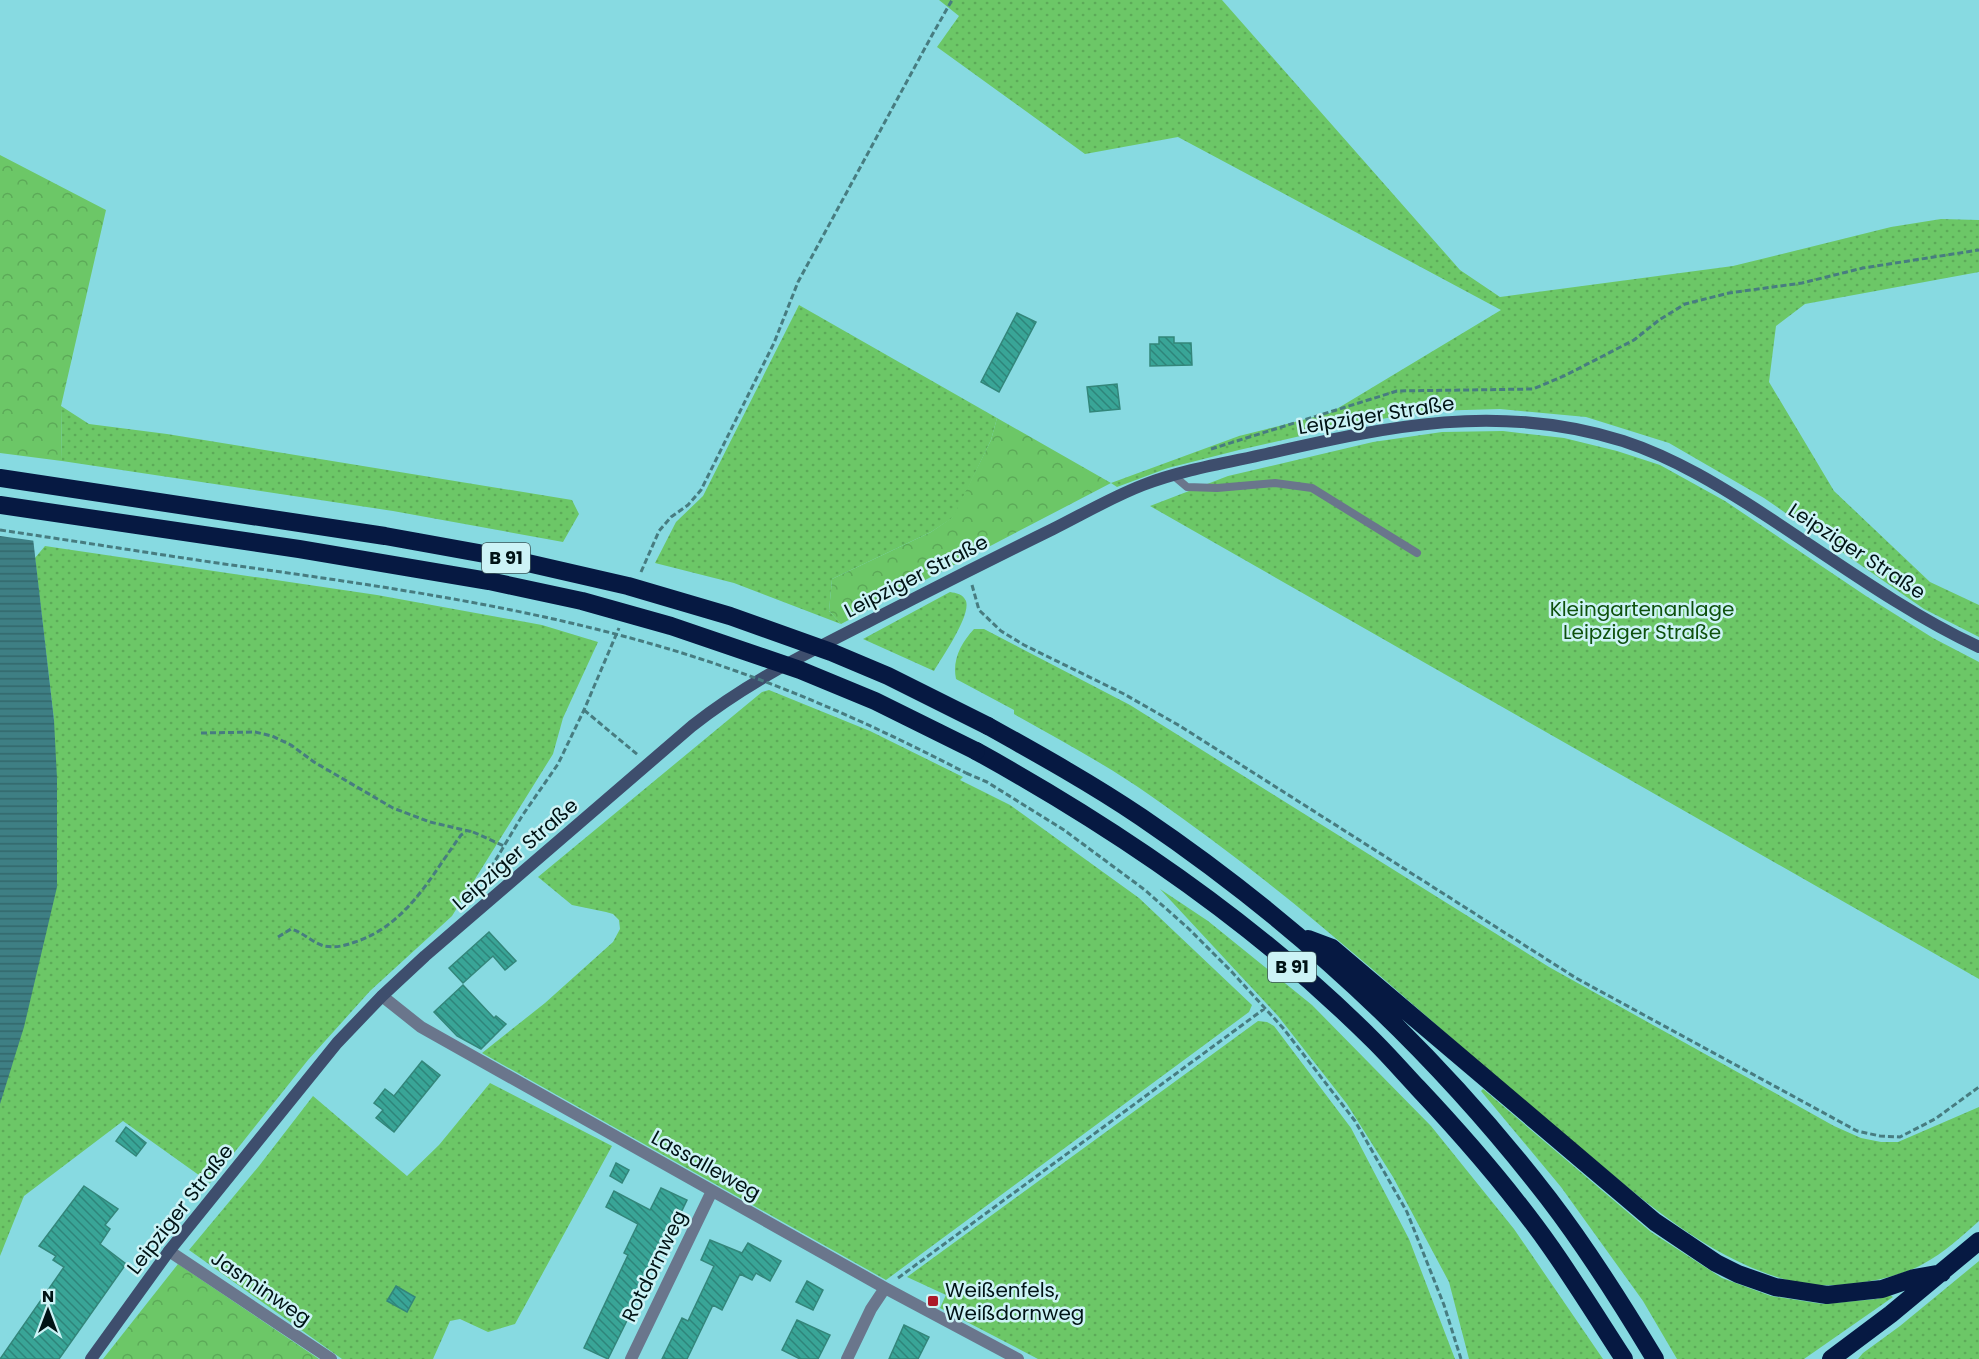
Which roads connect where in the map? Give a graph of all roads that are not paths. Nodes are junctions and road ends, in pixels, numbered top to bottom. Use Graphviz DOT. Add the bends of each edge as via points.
graph roads {
  1 [pos="1174,476"];
  2 [pos="0,478"];
  3 [pos="0,505"];
  4 [pos="1417,553"];
  5 [pos="1979,647"];
  6 [pos="1300,936"];
  7 [pos="382,996"];
  8 [pos="712,1191"];
  9 [pos="1979,1241"];
  10 [pos="169,1251"];
  11 [pos="1942,1273"];
  12 [pos="885,1288"];
  13 [pos="1837,1356"];
  14 [pos="91,1359"];
  15 [pos="331,1359"];
  16 [pos="631,1359"];
  17 [pos="847,1359"];
  18 [pos="1018,1359"];
  19 [pos="1624,1359"];
  20 [pos="1655,1359"];
  1 -- 4 [label="lane" via="1187,487 1275,483 1312,489"];
  1 -- 5 [label="street, Leipziger Straße" via="1325,440 1439,421 1513,420 1586,431 1625,442 1697,473 1912,610"];
  1 -- 7 [label="street, Leipziger Straße" via="1138,487 750,685 714,709"];
  2 -- 6 [label="highway, B 91, bridge" via="501,557 628,586 730,616 888,676 988,726 1140,816"];
  3 -- 19 [label="highway, B 91, bridge" via="299,549 582,601 800,670 875,701 976,751 1087,815 1189,884 1274,951 1360,1028 1450,1123 1518,1205"];
  6 -- 11 [label="highway" via="1332,948 1654,1222 1716,1263 1775,1287 1827,1295 1873,1291"];
  6 -- 20 [label="highway, B 91" via="1393,1023 1477,1111 1550,1200 1617,1296"];
  7 -- 8 [label="street, Lassalleweg" via="420,1027"];
  7 -- 10 [label="street, Leipziger Straße" via="337,1043"];
  8 -- 12 [label="street, Lassalleweg"];
  8 -- 16 [label="street, Rotdornweg"];
  9 -- 11 [label="highway"];
  10 -- 14 [label="street, Leipziger Straße"];
  10 -- 15 [label="street, Jasminweg"];
  11 -- 13 [label="highway"];
  12 -- 17 [label="street"];
  12 -- 18 [label="street, Lassalleweg"];
}
